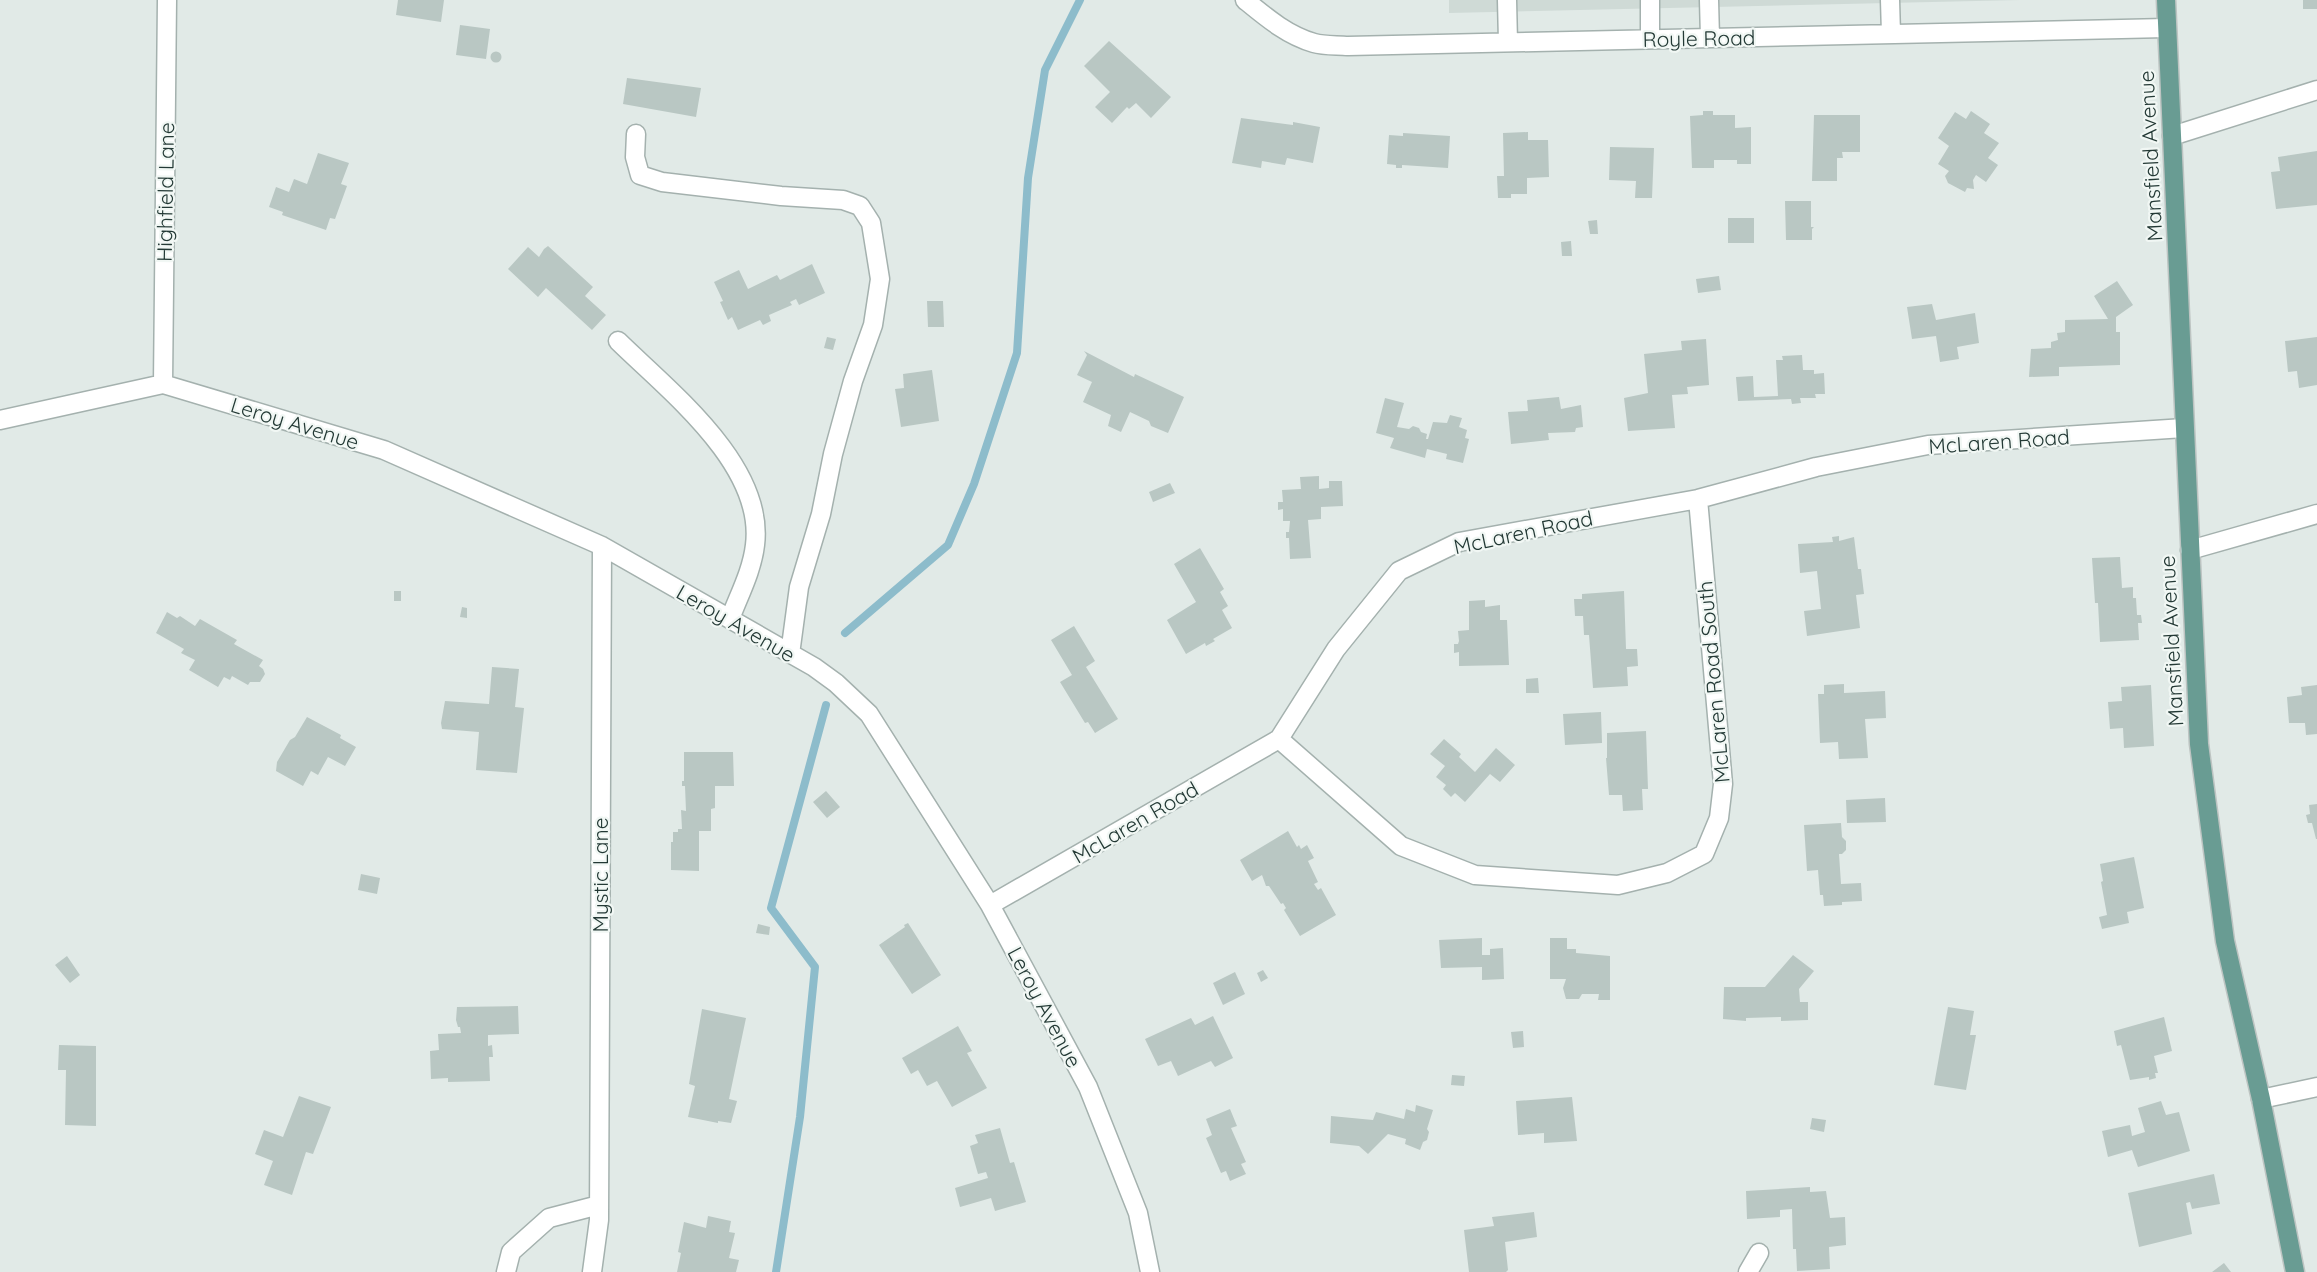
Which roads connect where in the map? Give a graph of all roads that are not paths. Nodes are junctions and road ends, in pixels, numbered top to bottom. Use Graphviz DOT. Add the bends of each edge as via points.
graph roads {
  1 [pos="167,0"];
  2 [pos="1245,0"];
  3 [pos="1507,0"];
  4 [pos="1650,0"];
  5 [pos="1709,0"];
  6 [pos="1890,0"];
  7 [pos="2166,0"];
  8 [pos="2166,28"];
  9 [pos="1891,34"];
  10 [pos="1710,38"];
  11 [pos="1650,39"];
  12 [pos="1508,42"];
  13 [pos="2317,90"];
  14 [pos="636,134"];
  15 [pos="2172,136"];
  16 [pos="618,341"];
  17 [pos="163,384"];
  18 [pos="0,420"];
  19 [pos="2184,428"];
  20 [pos="1698,499"];
  21 [pos="2317,514"];
  22 [pos="602,546"];
  23 [pos="2190,550"];
  24 [pos="729,619"];
  25 [pos="790,654"];
  26 [pos="1279,739"];
  27 [pos="990,905"];
  28 [pos="2317,1087"];
  29 [pos="2261,1099"];
  30 [pos="599,1205"];
  31 [pos="1759,1253"];
  32 [pos="506,1272"];
  33 [pos="592,1272"];
  34 [pos="1150,1272"];
  35 [pos="1748,1272"];
  36 [pos="2295,1272"];
  1 -- 17 [label="street, Highfield Lane"];
  2 -- 12 [label="street, Royle Road" via="1277,26 1315,43 1348,46"];
  3 -- 12 [label="street"];
  4 -- 11 [label="street"];
  5 -- 10 [label="street"];
  6 -- 9 [label="street"];
  7 -- 8 [label="main road, Mansfield Avenue"];
  8 -- 9 [label="street, Royle Road"];
  8 -- 15 [label="main road, Mansfield Avenue"];
  9 -- 10 [label="street, Royle Road"];
  10 -- 11 [label="street, Royle Road"];
  11 -- 12 [label="street, Royle Road"];
  13 -- 15 [label="street"];
  14 -- 25 [label="street" via="640,175 662,182 843,200 860,207 871,223 880,279 873,325 836,443 821,514 799,587"];
  15 -- 19 [label="main road, Mansfield Avenue"];
  16 -- 24 [label="street" via="707,428 747,490 755,542 747,576"];
  17 -- 18 [label="street, Leroy Avenue"];
  17 -- 22 [label="street, Leroy Avenue" via="384,450"];
  19 -- 20 [label="street, McLaren Road" via="1928,445 1816,467"];
  19 -- 23 [label="main road, Mansfield Avenue"];
  20 -- 26 [label="street, McLaren Road" via="1459,542 1399,571 1336,649"];
  20 -- 26 [label="street, McLaren Road South" via="1723,784 1719,818 1704,854 1667,873 1618,885 1475,875 1401,846"];
  21 -- 23 [label="street"];
  22 -- 24 [label="street, Leroy Avenue"];
  22 -- 30 [label="street, Mystic Lane"];
  23 -- 29 [label="main road, Mansfield Avenue" via="2199,744 2225,941"];
  24 -- 25 [label="street, Leroy Avenue"];
  25 -- 27 [label="street, Leroy Avenue" via="836,683 869,714"];
  26 -- 27 [label="street, McLaren Road"];
  27 -- 34 [label="street, Leroy Avenue" via="1088,1087 1138,1213"];
  28 -- 29 [label="street"];
  29 -- 36 [label="main road, Mansfield Avenue"];
  30 -- 32 [label="street" via="549,1218 512,1252"];
  30 -- 33 [label="street, Mystic Lane"];
  31 -- 35 [label="street"];
}
